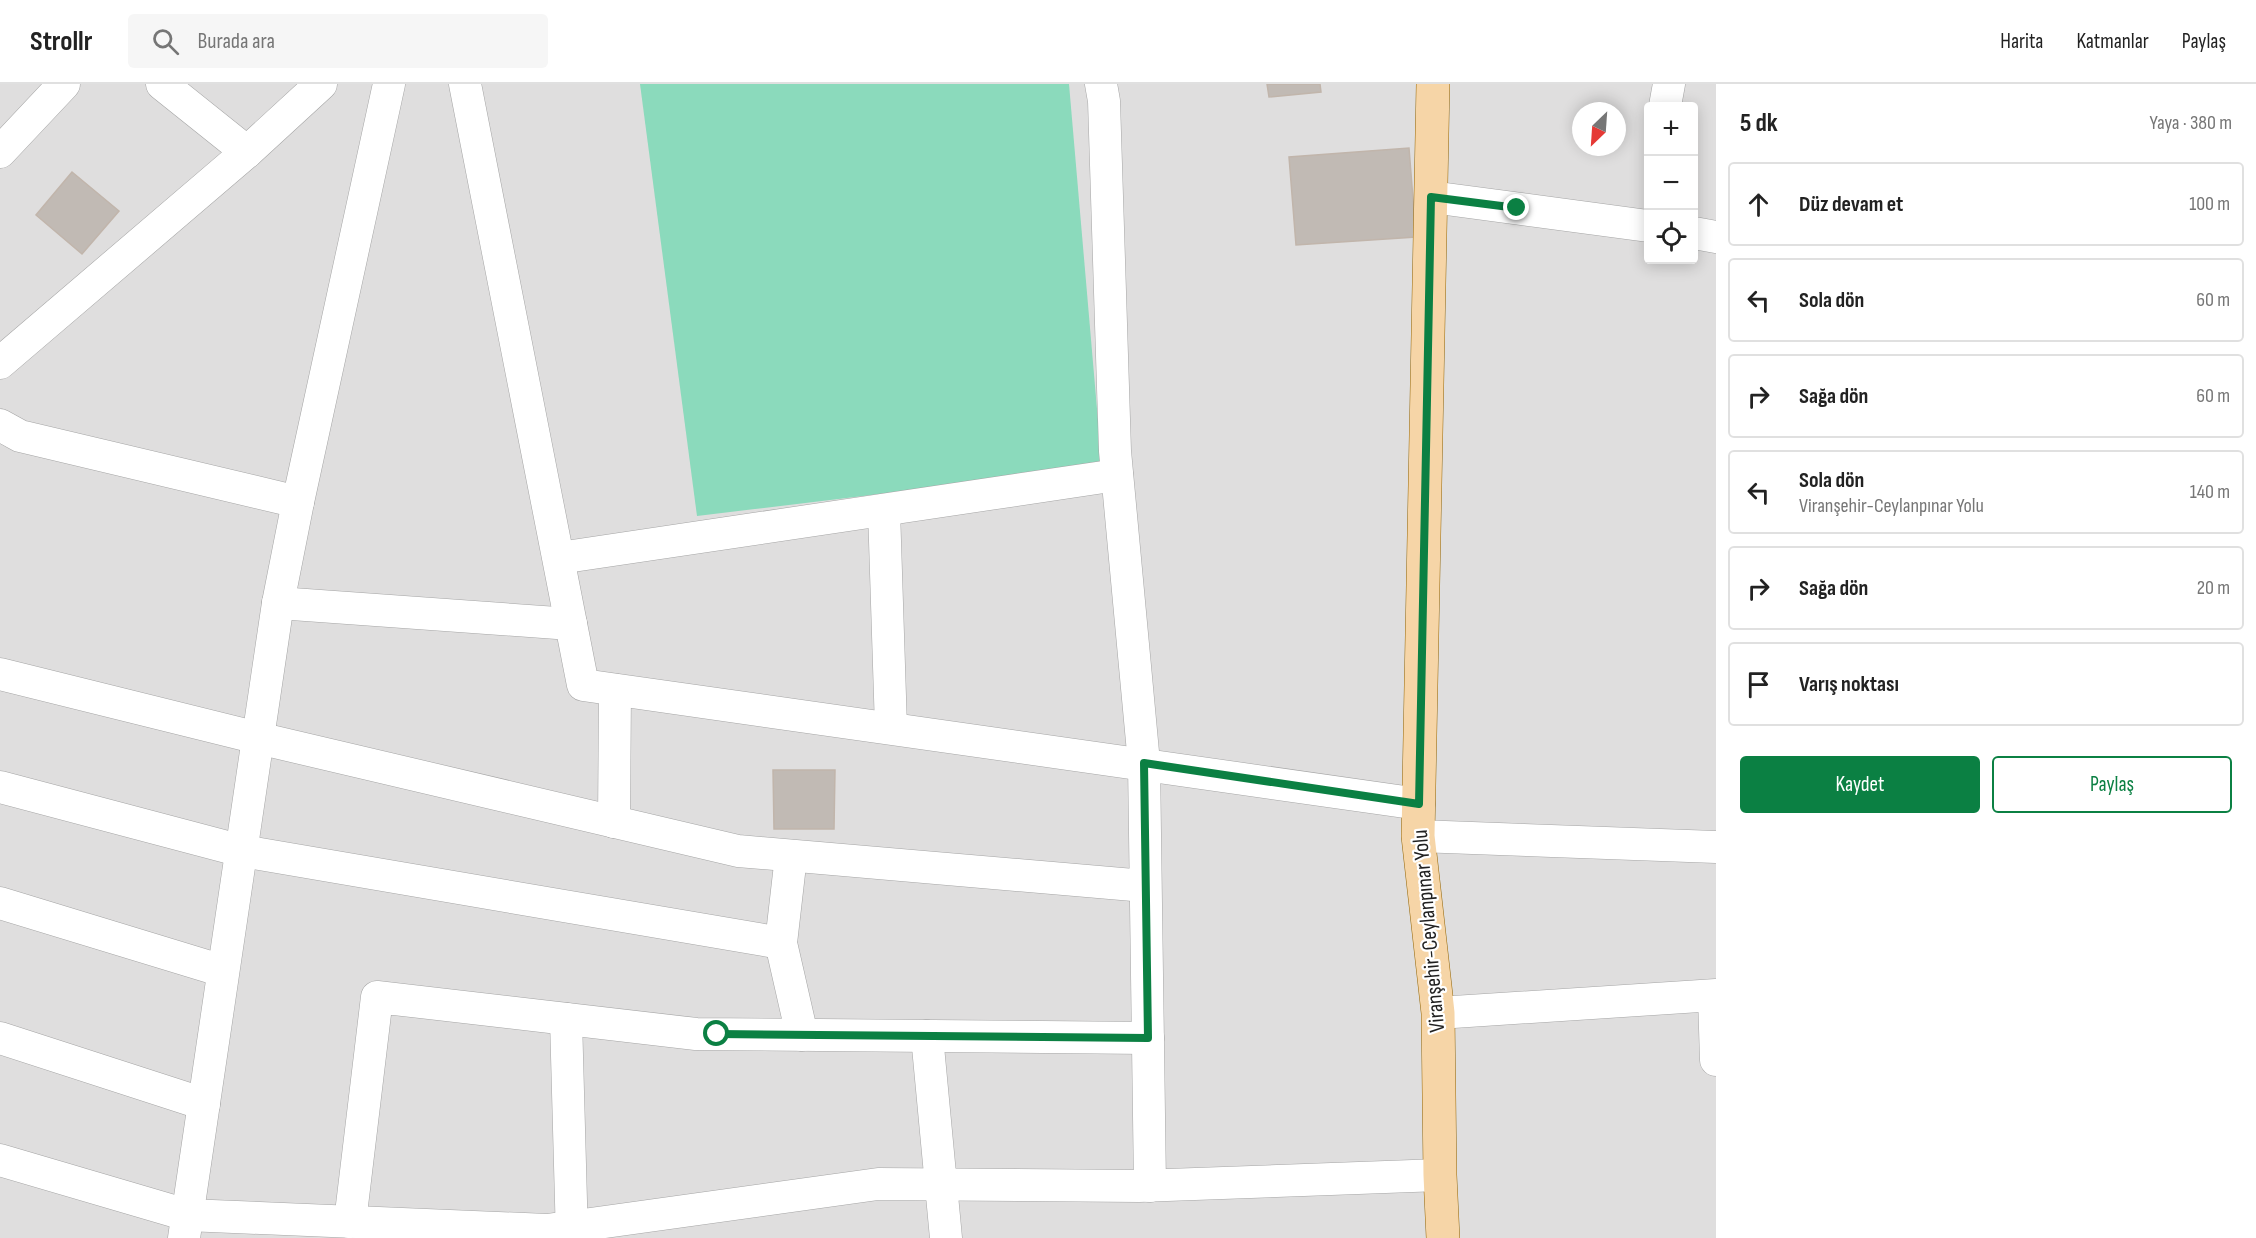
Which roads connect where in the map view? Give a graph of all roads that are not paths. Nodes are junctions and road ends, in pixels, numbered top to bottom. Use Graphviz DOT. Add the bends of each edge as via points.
graph roads {
  1 [pos="64,84"];
  2 [pos="162,84"];
  3 [pos="321,84"];
  4 [pos="389,84"];
  5 [pos="465,84"];
  6 [pos="1101,84"];
  7 [pos="1433,84"];
  8 [pos="1669,84"];
  9 [pos="1666,102"];
  10 [pos="0,152"];
  11 [pos="247,152"];
  12 [pos="1431,197"];
  13 [pos="1644,221"];
  14 [pos="1698,235"];
  15 [pos="1716,237"];
  16 [pos="0,363"];
  17 [pos="0,426"];
  18 [pos="1117,475"];
  19 [pos="298,502"];
  20 [pos="884,510"];
  21 [pos="559,558"];
  22 [pos="278,603"];
  23 [pos="571,624"];
  24 [pos="0,674"];
  25 [pos="615,690"];
  26 [pos="891,728"];
  27 [pos="258,738"];
  28 [pos="1144,763"];
  29 [pos="0,787"];
  30 [pos="1419,804"];
  31 [pos="614,822"];
  32 [pos="1418,836"];
  33 [pos="1716,847"];
  34 [pos="242,851"];
  35 [pos="790,856"];
  36 [pos="1145,886"];
  37 [pos="0,903"];
  38 [pos="781,942"];
  39 [pos="223,971"];
  40 [pos="1715,995"];
  41 [pos="1438,1013"];
  42 [pos="566,1019"];
  43 [pos="802,1035"];
  44 [pos="927,1036"];
  45 [pos="0,1038"];
  46 [pos="1148,1038"];
  47 [pos="1716,1060"];
  48 [pos="204,1104"];
  49 [pos="0,1160"];
  50 [pos="1440,1175"];
  51 [pos="941,1185"];
  52 [pos="1150,1186"];
  53 [pos="350,1222"];
  54 [pos="185,1226"];
  55 [pos="572,1233"];
  56 [pos="946,1238"];
  57 [pos="1443,1238"];
  1 -- 10 [label="street"];
  2 -- 11 [label="street"];
  3 -- 11 [label="street"];
  4 -- 19 [label="street"];
  5 -- 21 [label="street"];
  6 -- 18 [label="street"];
  7 -- 12 [label="main road, Viranşehir-Ceylanpınar Yolu"];
  8 -- 9 [label="street"];
  11 -- 16 [label="street"];
  12 -- 13 [label="street"];
  12 -- 30 [label="main road, Viranşehir-Ceylanpınar Yolu"];
  14 -- 15 [label="street"];
  17 -- 19 [label="street" via="20,436"];
  18 -- 20 [label="street"];
  18 -- 28 [label="street"];
  19 -- 22 [label="street"];
  20 -- 21 [label="street"];
  20 -- 26 [label="street"];
  21 -- 23 [label="street"];
  22 -- 23 [label="street"];
  22 -- 27 [label="street"];
  23 -- 25 [label="street" via="583,685"];
  24 -- 27 [label="street"];
  25 -- 26 [label="street"];
  25 -- 31 [label="street"];
  26 -- 28 [label="street"];
  27 -- 31 [label="street"];
  27 -- 34 [label="street"];
  28 -- 30 [label="street"];
  28 -- 36 [label="street"];
  29 -- 34 [label="street"];
  30 -- 32 [label="main road, Viranşehir-Ceylanpınar Yolu"];
  31 -- 35 [label="street" via="738,851"];
  32 -- 33 [label="street"];
  32 -- 41 [label="main road, Viranşehir-Ceylanpınar Yolu"];
  34 -- 38 [label="street"];
  34 -- 39 [label="street"];
  35 -- 36 [label="street"];
  35 -- 38 [label="street"];
  36 -- 46 [label="street"];
  37 -- 39 [label="street"];
  38 -- 43 [label="street"];
  39 -- 48 [label="street"];
  40 -- 41 [label="street"];
  40 -- 47 [label="street"];
  41 -- 50 [label="main road, Viranşehir-Ceylanpınar Yolu"];
  42 -- 43 [label="street" via="696,1034"];
  42 -- 53 [label="street" via="377,997"];
  42 -- 55 [label="street"];
  43 -- 44 [label="street"];
  44 -- 46 [label="street"];
  44 -- 51 [label="street"];
  45 -- 48 [label="street"];
  46 -- 52 [label="street"];
  48 -- 54 [label="street"];
  49 -- 54 [label="street"];
  50 -- 52 [label="street"];
  50 -- 57 [label="main road, Viranşehir-Ceylanpınar Yolu"];
  51 -- 52 [label="street"];
  51 -- 55 [label="street" via="878,1184"];
  51 -- 56 [label="street"];
  53 -- 54 [label="street"];
  53 -- 55 [label="street"];
}
